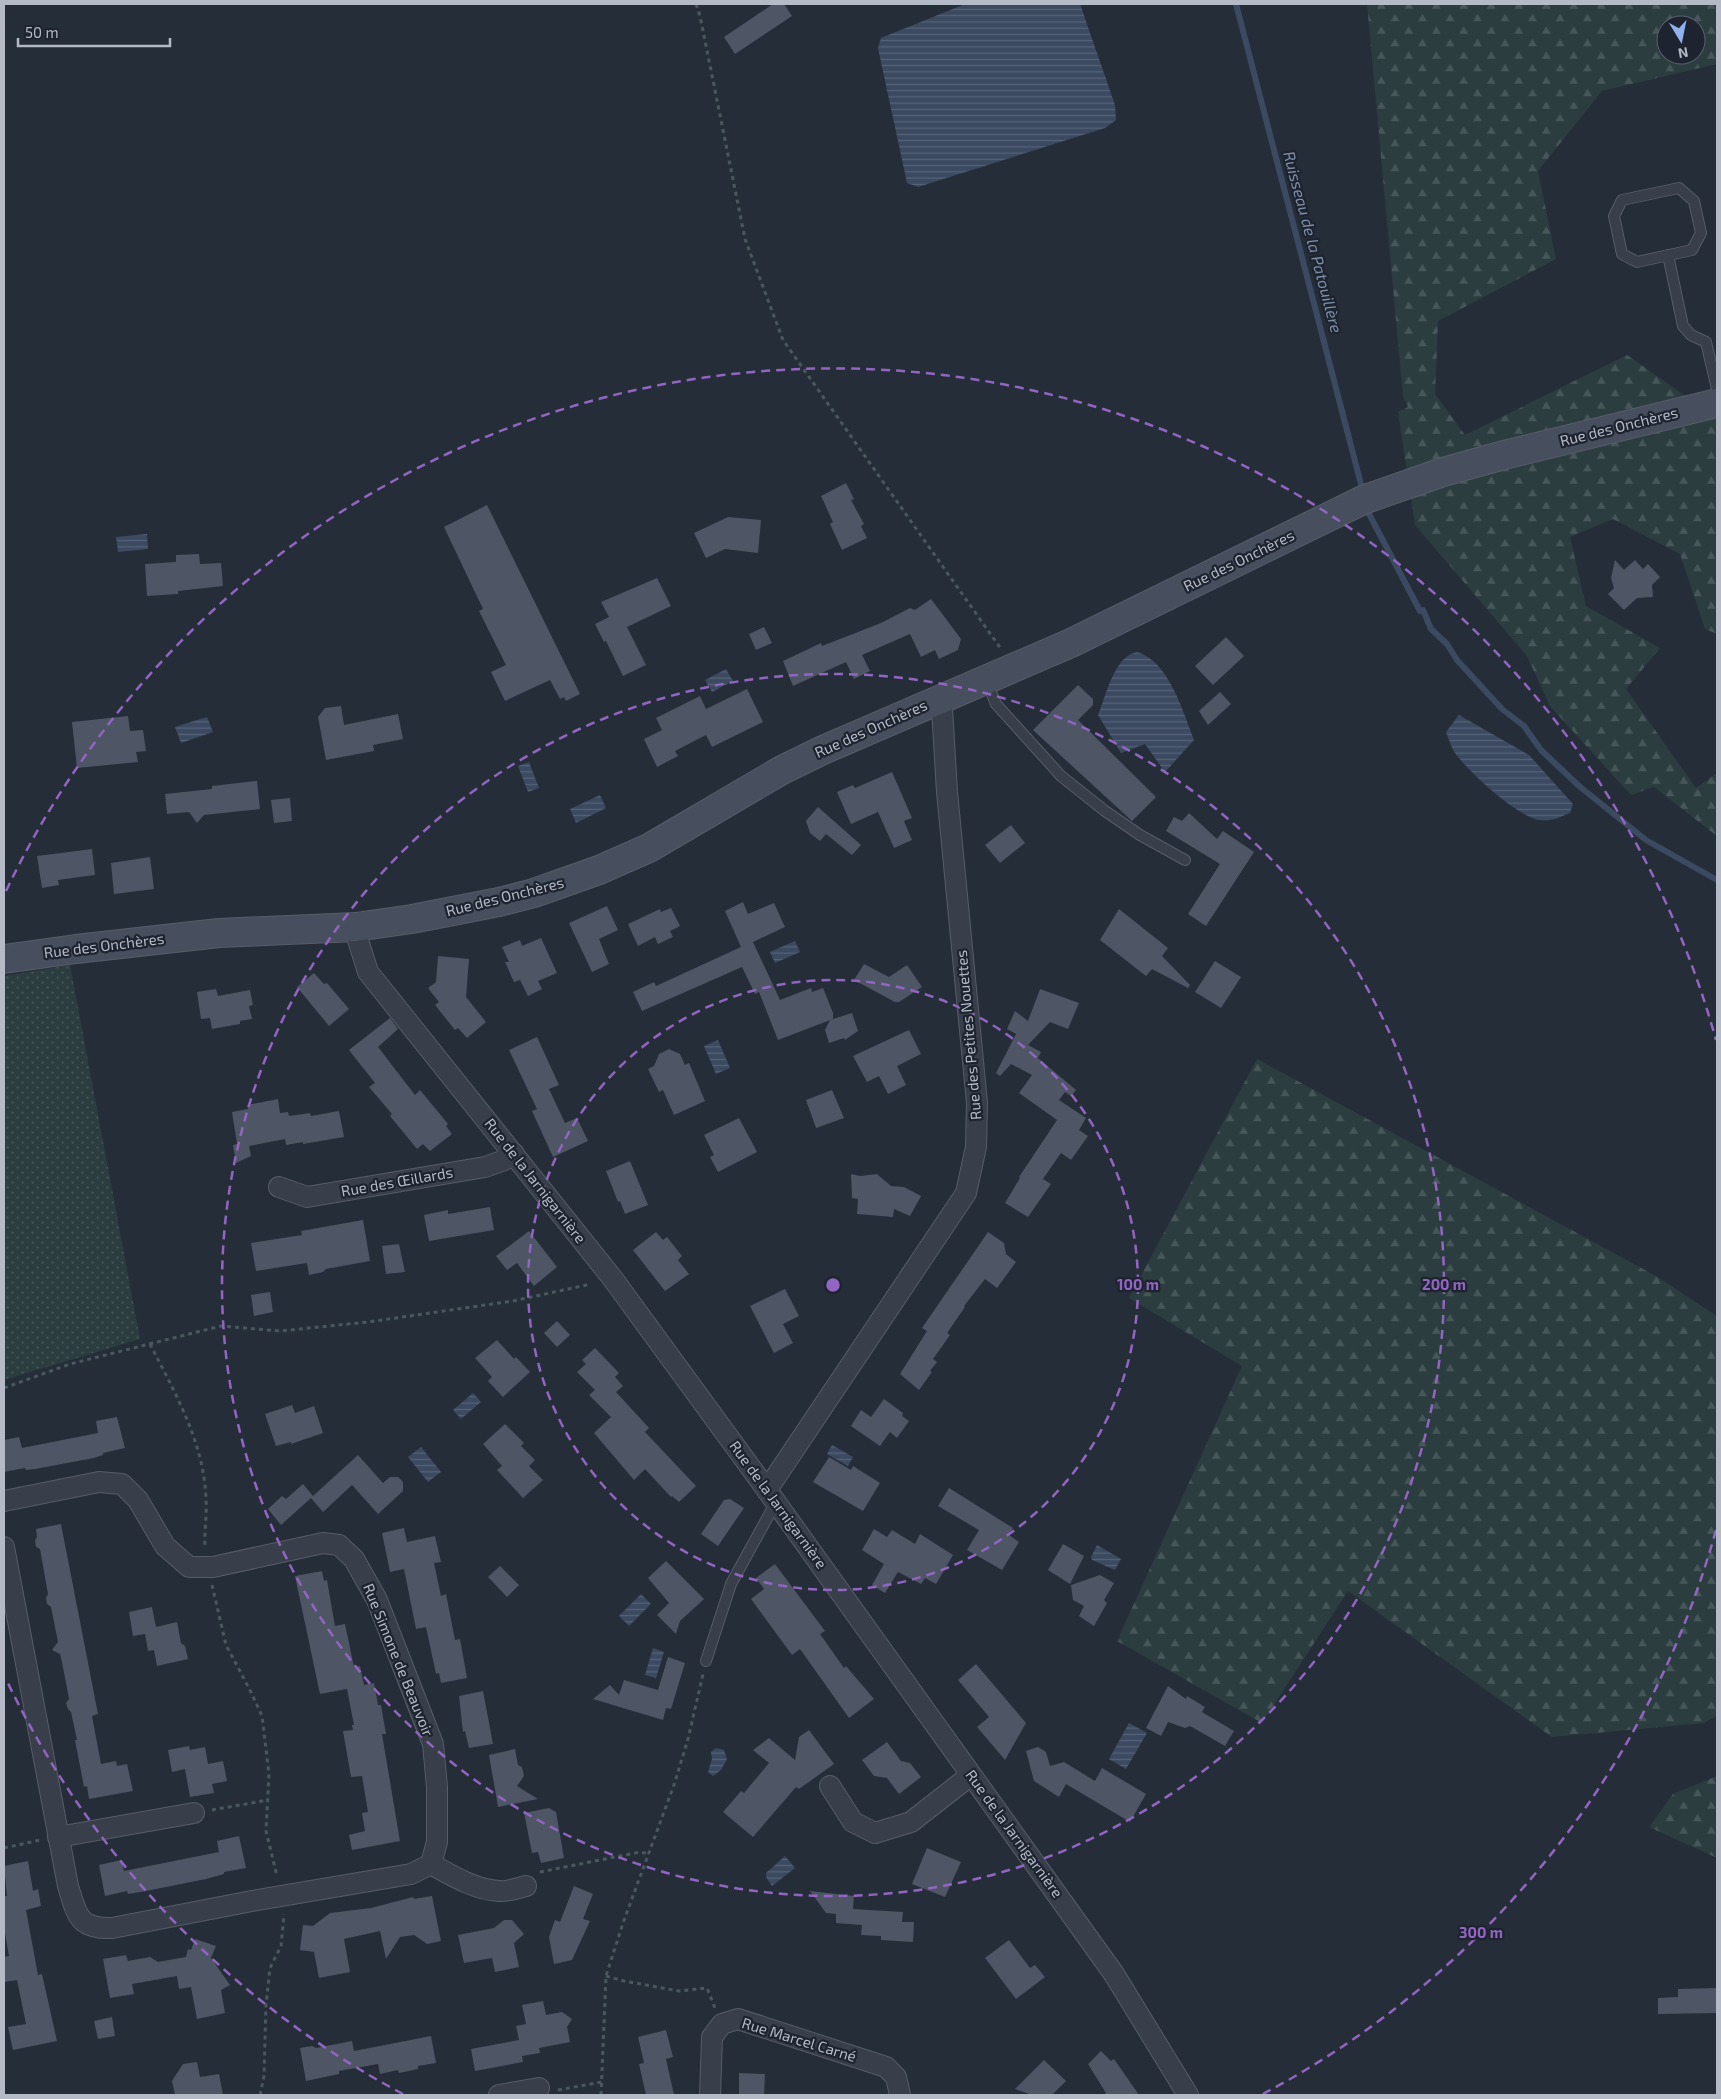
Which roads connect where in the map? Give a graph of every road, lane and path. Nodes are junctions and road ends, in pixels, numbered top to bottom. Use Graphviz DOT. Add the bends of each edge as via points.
graph roads {
  1 [pos="696,4"];
  2 [pos="1668,255"];
  3 [pos="1717,389"];
  4 [pos="1717,404"];
  5 [pos="1014,667"];
  6 [pos="986,679"];
  7 [pos="939,700"];
  8 [pos="1185,860"];
  9 [pos="356,927"];
  10 [pos="4,959"];
  11 [pos="514,1154"];
  12 [pos="279,1188"];
  13 [pos="613,1279"];
  14 [pos="150,1344"];
  15 [pos="4,1388"];
  16 [pos="772,1496"];
  17 [pos="4,1501"];
  18 [pos="4,1547"];
  19 [pos="207,1567"];
  20 [pos="706,1661"];
  21 [pos="971,1775"];
  22 [pos="830,1786"];
  23 [pos="268,1800"];
  24 [pos="194,1813"];
  25 [pos="58,1837"];
  26 [pos="4,1848"];
  27 [pos="649,1854"];
  28 [pos="431,1864"];
  29 [pos="526,1886"];
  30 [pos="282,1896"];
  31 [pos="606,1976"];
  32 [pos="722,2024"];
  33 [pos="602,2082"];
  34 [pos="539,2088"];
  35 [pos="260,2095"];
  36 [pos="499,2095"];
  37 [pos="601,2095"];
  38 [pos="710,2095"];
  39 [pos="900,2095"];
  40 [pos="1188,2095"];
  1 -- 5 [label="path" via="745,239 783,340"];
  2 -- 2 [label="lane" via="1637,262 1622,254 1614,216 1622,200 1679,188 1694,201 1701,233 1692,250"];
  2 -- 3 [label="lane" via="1683,326 1691,336 1706,342"];
  4 -- 5 [label="street, Rue des Onchères" via="1504,455 1363,500 1071,643"];
  5 -- 6 [label="street, Rue des Onchères"];
  6 -- 7 [label="street, Rue des Onchères"];
  6 -- 8 [label="lane" via="996,704 1061,776 1140,835"];
  7 -- 9 [label="street, Rue des Onchères" via="823,750 676,834 599,870 499,902"];
  7 -- 16 [label="street, Rue des Petites Nouettes" via="977,1103 976,1147 966,1193"];
  9 -- 10 [label="street, Rue des Onchères" via="219,933"];
  9 -- 11 [label="street, Rue de la Jarnigarnière" via="368,972"];
  11 -- 12 [label="street, Rue des Œillards" via="485,1167 307,1197"];
  11 -- 13 [label="street, Rue de la Jarnigarnière"];
  13 -- 14 [label="path" via="513,1301 368,1322 280,1331 221,1326"];
  13 -- 16 [label="street, Rue de la Jarnigarnière"];
  14 -- 15 [label="path" via="70,1364"];
  14 -- 19 [label="path" via="180,1402 200,1458 206,1501 204,1535"];
  16 -- 20 [label="lane" via="731,1584"];
  16 -- 21 [label="street, Rue de la Jarnigarnière"];
  17 -- 19 [label="street, Rue Simone de Beauvoir" via="99,1482 122,1484 138,1500 165,1546 189,1567"];
  18 -- 25 [label="street"];
  19 -- 23 [label="path" via="226,1645 262,1716 269,1774"];
  19 -- 28 [label="street, Rue Simone de Beauvoir" via="323,1543 339,1546 354,1559 377,1600 433,1744 437,1842"];
  20 -- 27 [label="path" via="688,1739"];
  21 -- 22 [label="street" via="911,1822 875,1833 853,1822"];
  21 -- 40 [label="street, Rue de la Jarnigarnière" via="1114,1974"];
  23 -- 24 [label="path"];
  23 -- 30 [label="path" via="266,1831"];
  24 -- 25 [label="street"];
  25 -- 26 [label="path"];
  25 -- 30 [label="street" via="75,1908 82,1922 96,1928 112,1928"];
  27 -- 29 [label="path" via="640,1852 529,1874"];
  27 -- 31 [label="path"];
  28 -- 29 [label="street" via="463,1881 500,1892"];
  28 -- 30 [label="street" via="411,1874"];
  30 -- 35 [label="path" via="281,1946 270,1968"];
  31 -- 32 [label="path" via="680,1991 707,1988"];
  31 -- 33 [label="path"];
  32 -- 38 [label="street, Rue Marcel Carné" via="712,2037"];
  32 -- 39 [label="street, Rue Marcel Carné" via="738,2019 886,2067 896,2077"];
  33 -- 34 [label="path" via="548,2092"];
  33 -- 37 [label="path"];
  34 -- 36 [label="street"];
}
